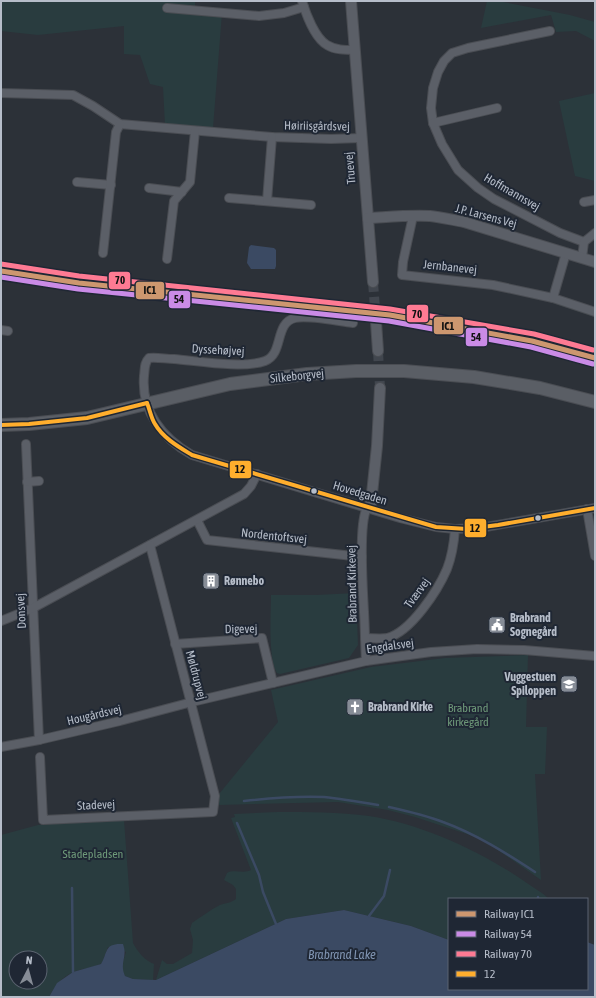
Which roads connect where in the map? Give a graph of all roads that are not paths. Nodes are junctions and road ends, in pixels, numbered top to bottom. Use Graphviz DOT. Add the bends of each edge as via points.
graph roads {
  1 [pos="351,1"];
  2 [pos="303,4"];
  3 [pos="167,8"];
  4 [pos="550,31"];
  5 [pos="355,50"];
  6 [pos="1,93"];
  7 [pos="497,108"];
  8 [pos="433,122"];
  9 [pos="120,124"];
  10 [pos="195,131"];
  11 [pos="272,137"];
  12 [pos="361,138"];
  13 [pos="77,182"];
  14 [pos="111,185"];
  15 [pos="149,188"];
  16 [pos="182,192"];
  17 [pos="229,198"];
  18 [pos="595,200"];
  19 [pos="267,201"];
  20 [pos="584,202"];
  21 [pos="311,205"];
  22 [pos="413,216"];
  23 [pos="368,218"];
  24 [pos="595,233"];
  25 [pos="584,242"];
  26 [pos="103,253"];
  27 [pos="566,253"];
  28 [pos="582,258"];
  29 [pos="167,260"];
  30 [pos="595,262"];
  31 [pos="373,282"];
  32 [pos="553,298"];
  33 [pos="595,312"];
  34 [pos="353,322"];
  35 [pos="376,322"];
  36 [pos="378,351"];
  37 [pos="380,388"];
  38 [pos="595,402"];
  39 [pos="148,403"];
  40 [pos="1,425"];
  41 [pos="26,444"];
  42 [pos="257,474"];
  43 [pos="39,481"];
  44 [pos="27,482"];
  45 [pos="368,508"];
  46 [pos="591,509"];
  47 [pos="197,520"];
  48 [pos="455,529"];
  49 [pos="150,545"];
  50 [pos="595,556"];
  51 [pos="362,557"];
  52 [pos="33,608"];
  53 [pos="1,621"];
  54 [pos="366,638"];
  55 [pos="175,644"];
  56 [pos="595,656"];
  57 [pos="366,661"];
  58 [pos="273,683"];
  59 [pos="192,702"];
  60 [pos="39,740"];
  61 [pos="1,747"];
  62 [pos="40,757"];
  63 [pos="213,812"];
  1 -- 5 [label="street, Truevej"];
  2 -- 3 [label="street" via="284,13 259,16"];
  2 -- 5 [label="street" via="314,29 326,44 341,50"];
  4 -- 8 [label="street, Hoffmannsvej" via="452,53 438,72 433,88"];
  5 -- 12 [label="street, Truevej"];
  6 -- 9 [label="street, Høiriisgårdsvej" via="73,95"];
  7 -- 8 [label="street"];
  8 -- 25 [label="street, Hoffmannsvej" via="442,144 458,170 478,188 560,233"];
  9 -- 10 [label="street, Høiriisgårdsvej"];
  9 -- 14 [label="street" via="116,132"];
  10 -- 11 [label="street, Høiriisgårdsvej"];
  10 -- 16 [label="street" via="190,182"];
  11 -- 12 [label="street, Høiriisgårdsvej"];
  11 -- 19 [label="street, Høiriisgårdsvej"];
  12 -- 23 [label="street, Truevej"];
  13 -- 14 [label="street"];
  14 -- 26 [label="street"];
  15 -- 16 [label="street"];
  16 -- 29 [label="street" via="174,201"];
  17 -- 19 [label="street"];
  18 -- 20 [label="street"];
  19 -- 21 [label="street"];
  22 -- 23 [label="street, J.P. Larsens Vej"];
  22 -- 27 [label="street, J.P. Larsens Vej" via="464,222"];
  22 -- 32 [label="street, Jernbanevej" via="402,274 493,285"];
  23 -- 31 [label="street, Truevej"];
  24 -- 25 [label="street"];
  25 -- 28 [label="street"];
  27 -- 28 [label="street, J.P. Larsens Vej"];
  27 -- 32 [label="street"];
  28 -- 30 [label="street, J.P. Larsens Vej"];
  32 -- 33 [label="street, Jernbanevej"];
  34 -- 39 [label="street, Dyssehøjvej" via="303,317 290,319 283,327 274,354 264,362 241,365 149,358 146,363 144,386"];
  35 -- 36 [label="street"];
  37 -- 45 [label="street" via="377,450"];
  38 -- 39 [label="main road, Silkeborgvej" via="540,388 474,377 426,372 377,371 332,372 230,384"];
  39 -- 40 [label="main road, Silkeborgvej" via="87,418"];
  39 -- 42 [label="street, Hovedgaden" via="155,424 180,448 192,455"];
  41 -- 44 [label="street, Donsvej"];
  42 -- 45 [label="street, Hovedgaden"];
  42 -- 47 [label="street" via="244,494"];
  43 -- 44 [label="street"];
  44 -- 52 [label="street, Donsvej"];
  45 -- 48 [label="street, Hovedgaden" via="419,524"];
  45 -- 51 [label="street, Brabrand Kirkevej" via="364,513"];
  46 -- 48 [label="street, Hovedgaden" via="492,526"];
  46 -- 50 [label="street"];
  47 -- 49 [label="street"];
  47 -- 51 [label="street, Nordentoftsvej" via="207,540"];
  48 -- 54 [label="street, Tværvej" via="452,555 447,569 423,609 393,636 381,639"];
  49 -- 52 [label="street"];
  49 -- 55 [label="street, Møldrupvej"];
  51 -- 54 [label="street, Brabrand Kirkevej"];
  52 -- 53 [label="street"];
  52 -- 60 [label="street, Donsvej"];
  54 -- 57 [label="street, Brabrand Kirkevej"];
  55 -- 58 [label="street, Digevej" via="262,638"];
  55 -- 59 [label="street, Møldrupvej"];
  56 -- 57 [label="street, Engdalsvej" via="478,649 431,652"];
  57 -- 58 [label="street, Engdalsvej"];
  58 -- 59 [label="street, Engdalsvej"];
  59 -- 60 [label="street, Hougårdsvej"];
  59 -- 63 [label="street, Møldrupvej" via="215,796"];
  60 -- 61 [label="street, Hougårdsvej"];
  62 -- 63 [label="street, Stadevej" via="43,820"];
}
